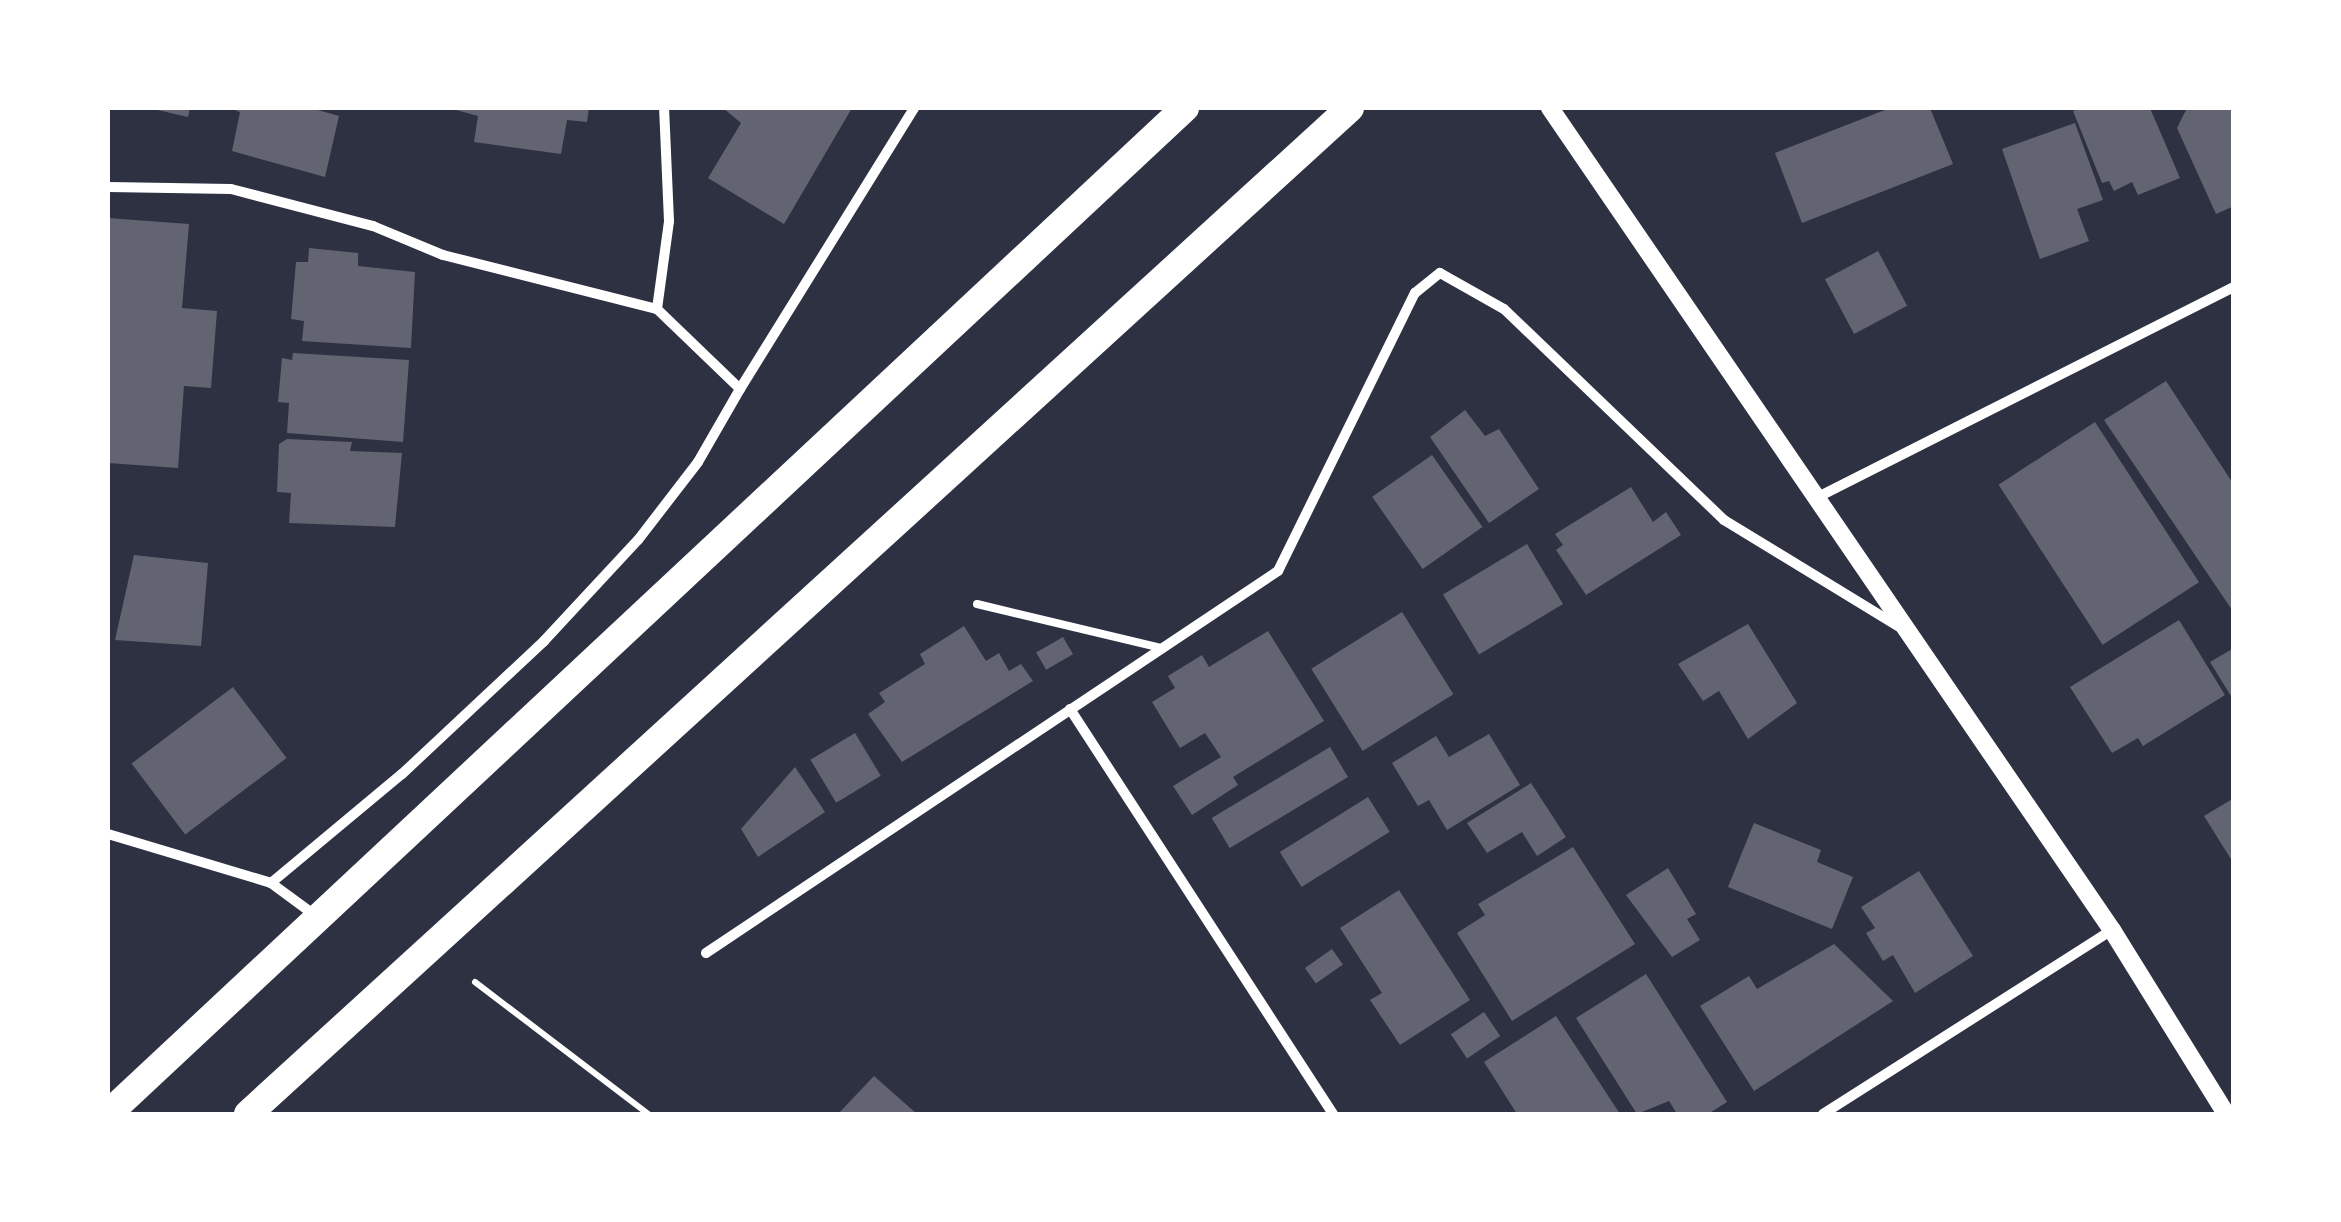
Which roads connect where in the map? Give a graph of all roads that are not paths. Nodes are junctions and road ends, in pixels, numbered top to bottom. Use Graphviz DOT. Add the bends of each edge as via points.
graph roads {
  1 [pos="664,108"];
  2 [pos="914,108"];
  3 [pos="1185,108"];
  4 [pos="1350,108"];
  5 [pos="1550,108"];
  6 [pos="108,187"];
  7 [pos="2234,287"];
  8 [pos="657,310"];
  9 [pos="740,389"];
  10 [pos="1816,498"];
  11 [pos="977,604"];
  12 [pos="1907,632"];
  13 [pos="1161,648"];
  14 [pos="1070,710"];
  15 [pos="108,834"];
  16 [pos="271,883"];
  17 [pos="321,920"];
  18 [pos="2112,930"];
  19 [pos="706,953"];
  20 [pos="108,1114"];
  21 [pos="248,1114"];
  22 [pos="1333,1114"];
  23 [pos="1823,1114"];
  24 [pos="2226,1114"];
  1 -- 8 [label="street" via="670,221"];
  2 -- 9 [label="street"];
  3 -- 17 [label="highway"];
  4 -- 21 [label="highway"];
  5 -- 10 [label="street"];
  6 -- 8 [label="street" via="231,189 373,226 443,255"];
  7 -- 10 [label="street"];
  8 -- 9 [label="street"];
  9 -- 16 [label="street" via="698,462 638,540 544,641 402,774"];
  10 -- 12 [label="street"];
  11 -- 13 [label="lane"];
  12 -- 13 [label="street" via="1724,520 1504,309 1440,273 1414,293 1278,571"];
  12 -- 18 [label="street"];
  13 -- 14 [label="street"];
  14 -- 19 [label="street"];
  14 -- 22 [label="street"];
  15 -- 16 [label="street"];
  16 -- 17 [label="street"];
  17 -- 20 [label="highway"];
  18 -- 23 [label="street"];
  18 -- 24 [label="street"];
}
